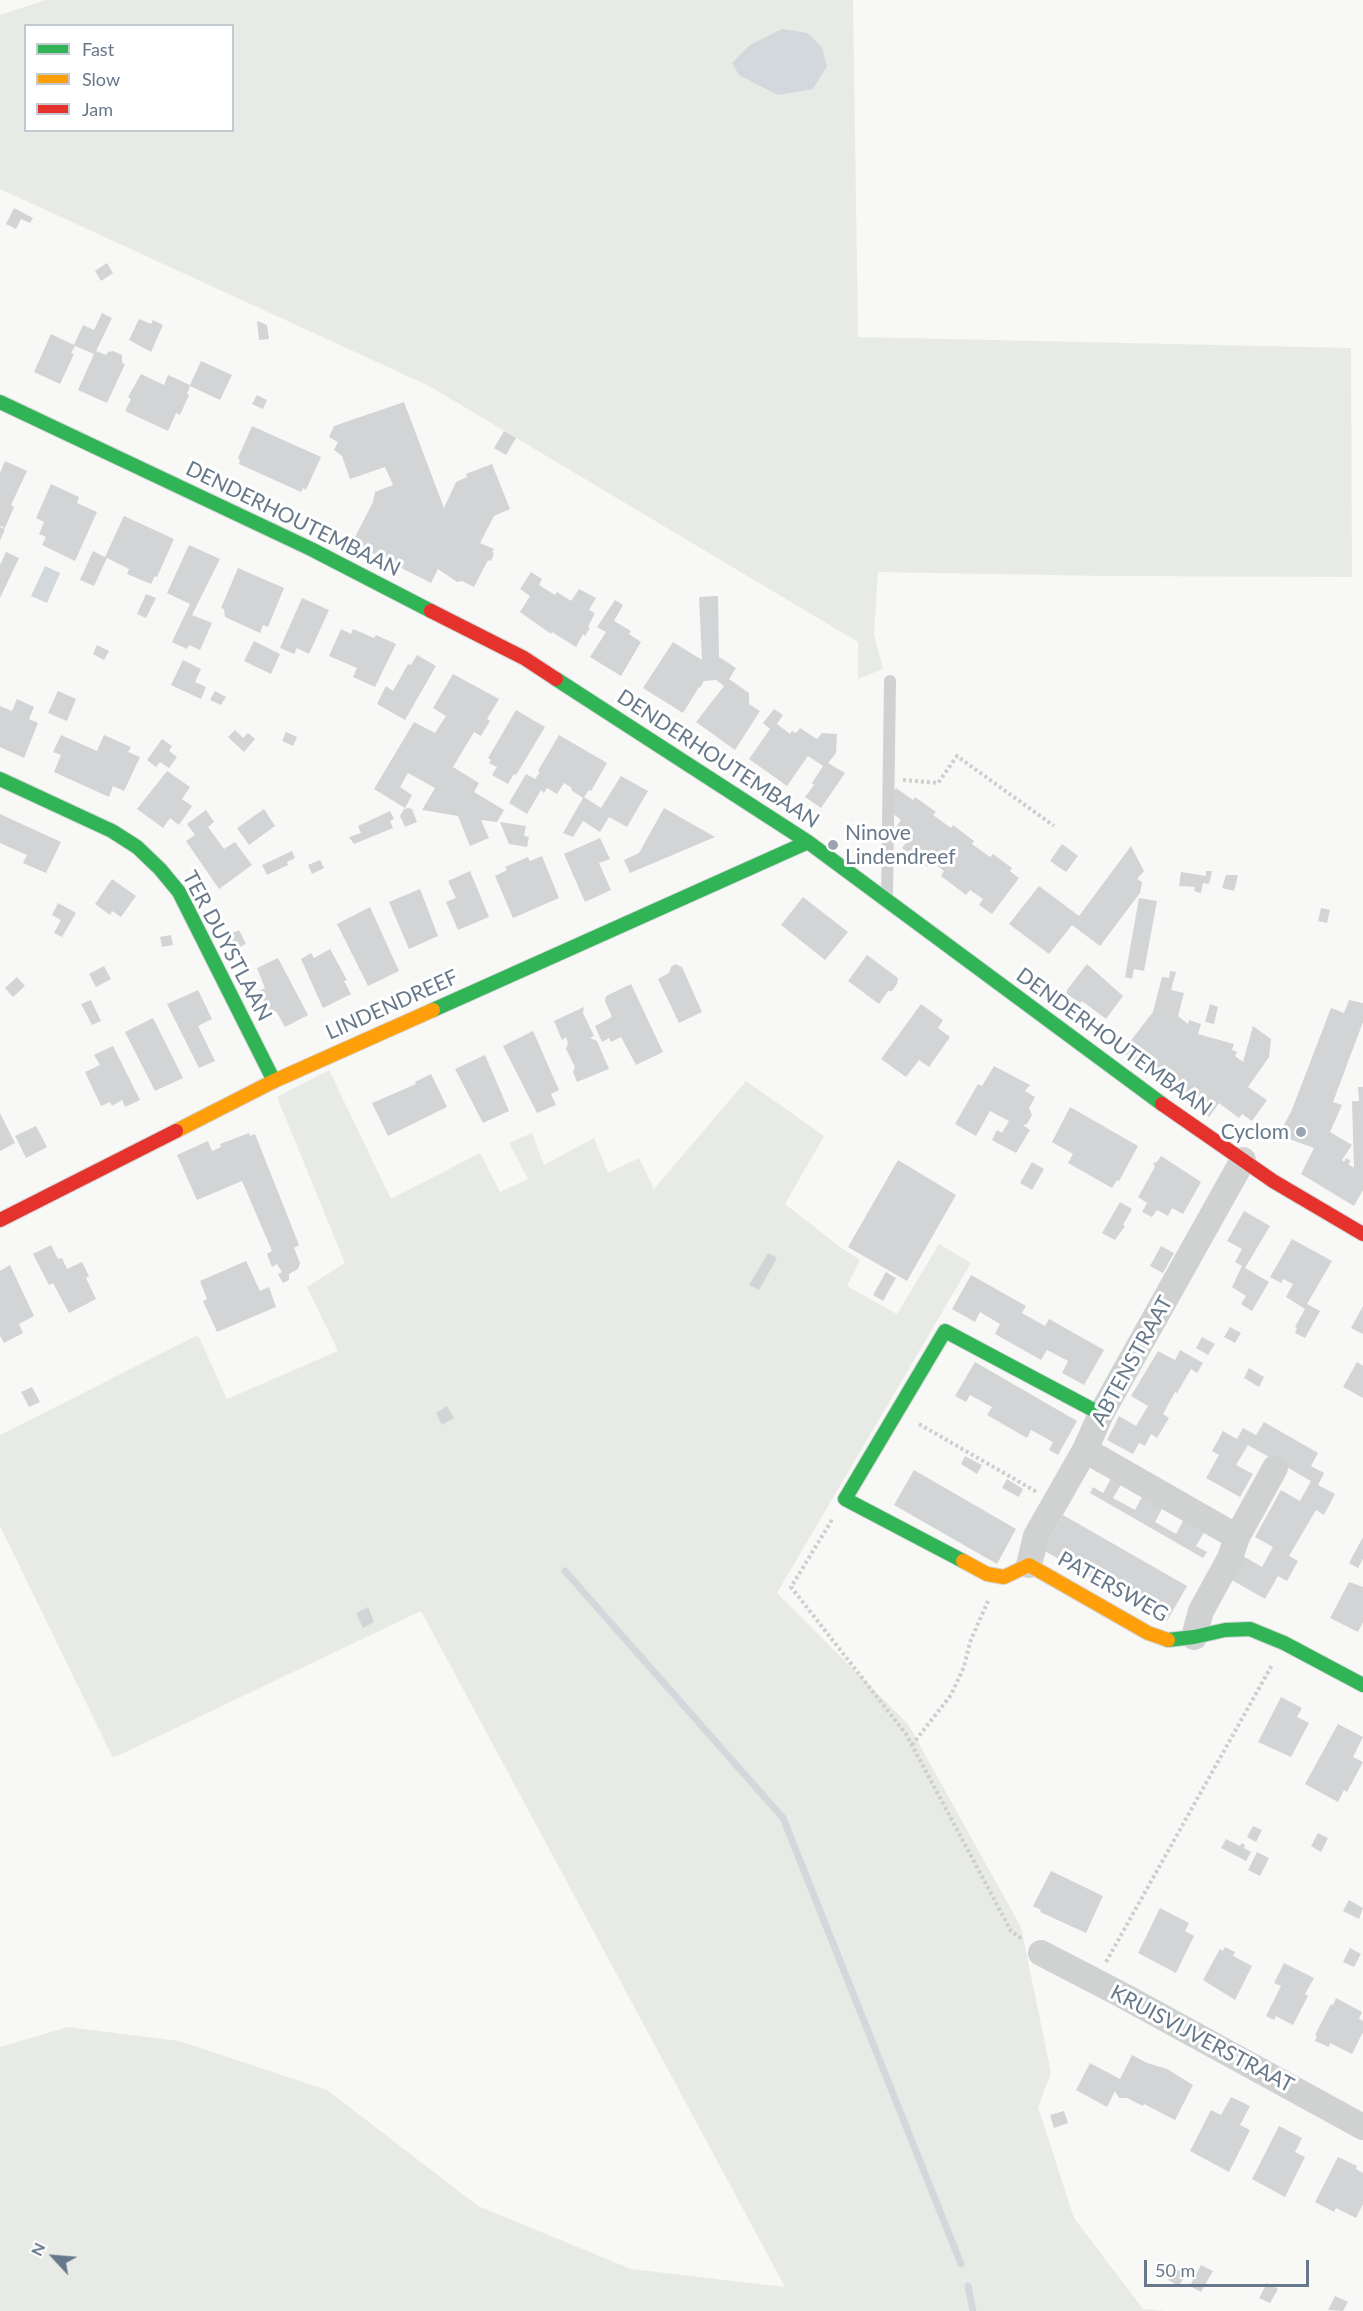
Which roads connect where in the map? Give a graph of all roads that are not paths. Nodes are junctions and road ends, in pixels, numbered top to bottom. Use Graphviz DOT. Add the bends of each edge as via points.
graph roads {
  1 [pos="0,402"];
  2 [pos="890,681"];
  3 [pos="0,779"];
  4 [pos="808,842"];
  5 [pos="886,901"];
  6 [pos="274,1081"];
  7 [pos="1243,1160"];
  8 [pos="0,1220"];
  9 [pos="1363,1234"];
  10 [pos="1101,1414"];
  11 [pos="1085,1450"];
  12 [pos="1275,1468"];
  13 [pos="1237,1537"];
  14 [pos="1029,1565"];
  15 [pos="1194,1637"];
  16 [pos="1363,1685"];
  17 [pos="1041,1953"];
  18 [pos="1363,2127"];
  1 -- 4 [label="street, DENDERHOUTEMBAAN" via="311,549 524,658"];
  2 -- 5 [label="lane"];
  3 -- 6 [label="street, TER DUYSTLAAN" via="112,831 160,869 179,892"];
  4 -- 5 [label="street, DENDERHOUTEMBAAN"];
  4 -- 6 [label="street, LINDENDREEF"];
  5 -- 7 [label="street, DENDERHOUTEMBAAN"];
  6 -- 8 [label="street, LINDENDREEF"];
  7 -- 9 [label="street, DENDERHOUTEMBAAN"];
  7 -- 10 [label="street, ABTENSTRAAT"];
  10 -- 11 [label="street, ABTENSTRAAT"];
  10 -- 14 [label="street, PATERSWEG" via="945,1331 845,1499 987,1574 1004,1577"];
  11 -- 13 [label="street"];
  11 -- 14 [label="street, ABTENSTRAAT" via="1036,1536"];
  12 -- 13 [label="street"];
  13 -- 15 [label="street" via="1201,1611"];
  14 -- 15 [label="street, PATERSWEG" via="1148,1633 1165,1640"];
  15 -- 16 [label="street, PATERSWEG" via="1250,1629"];
  17 -- 18 [label="street, KRUISVIJVERSTRAAT"];
}
